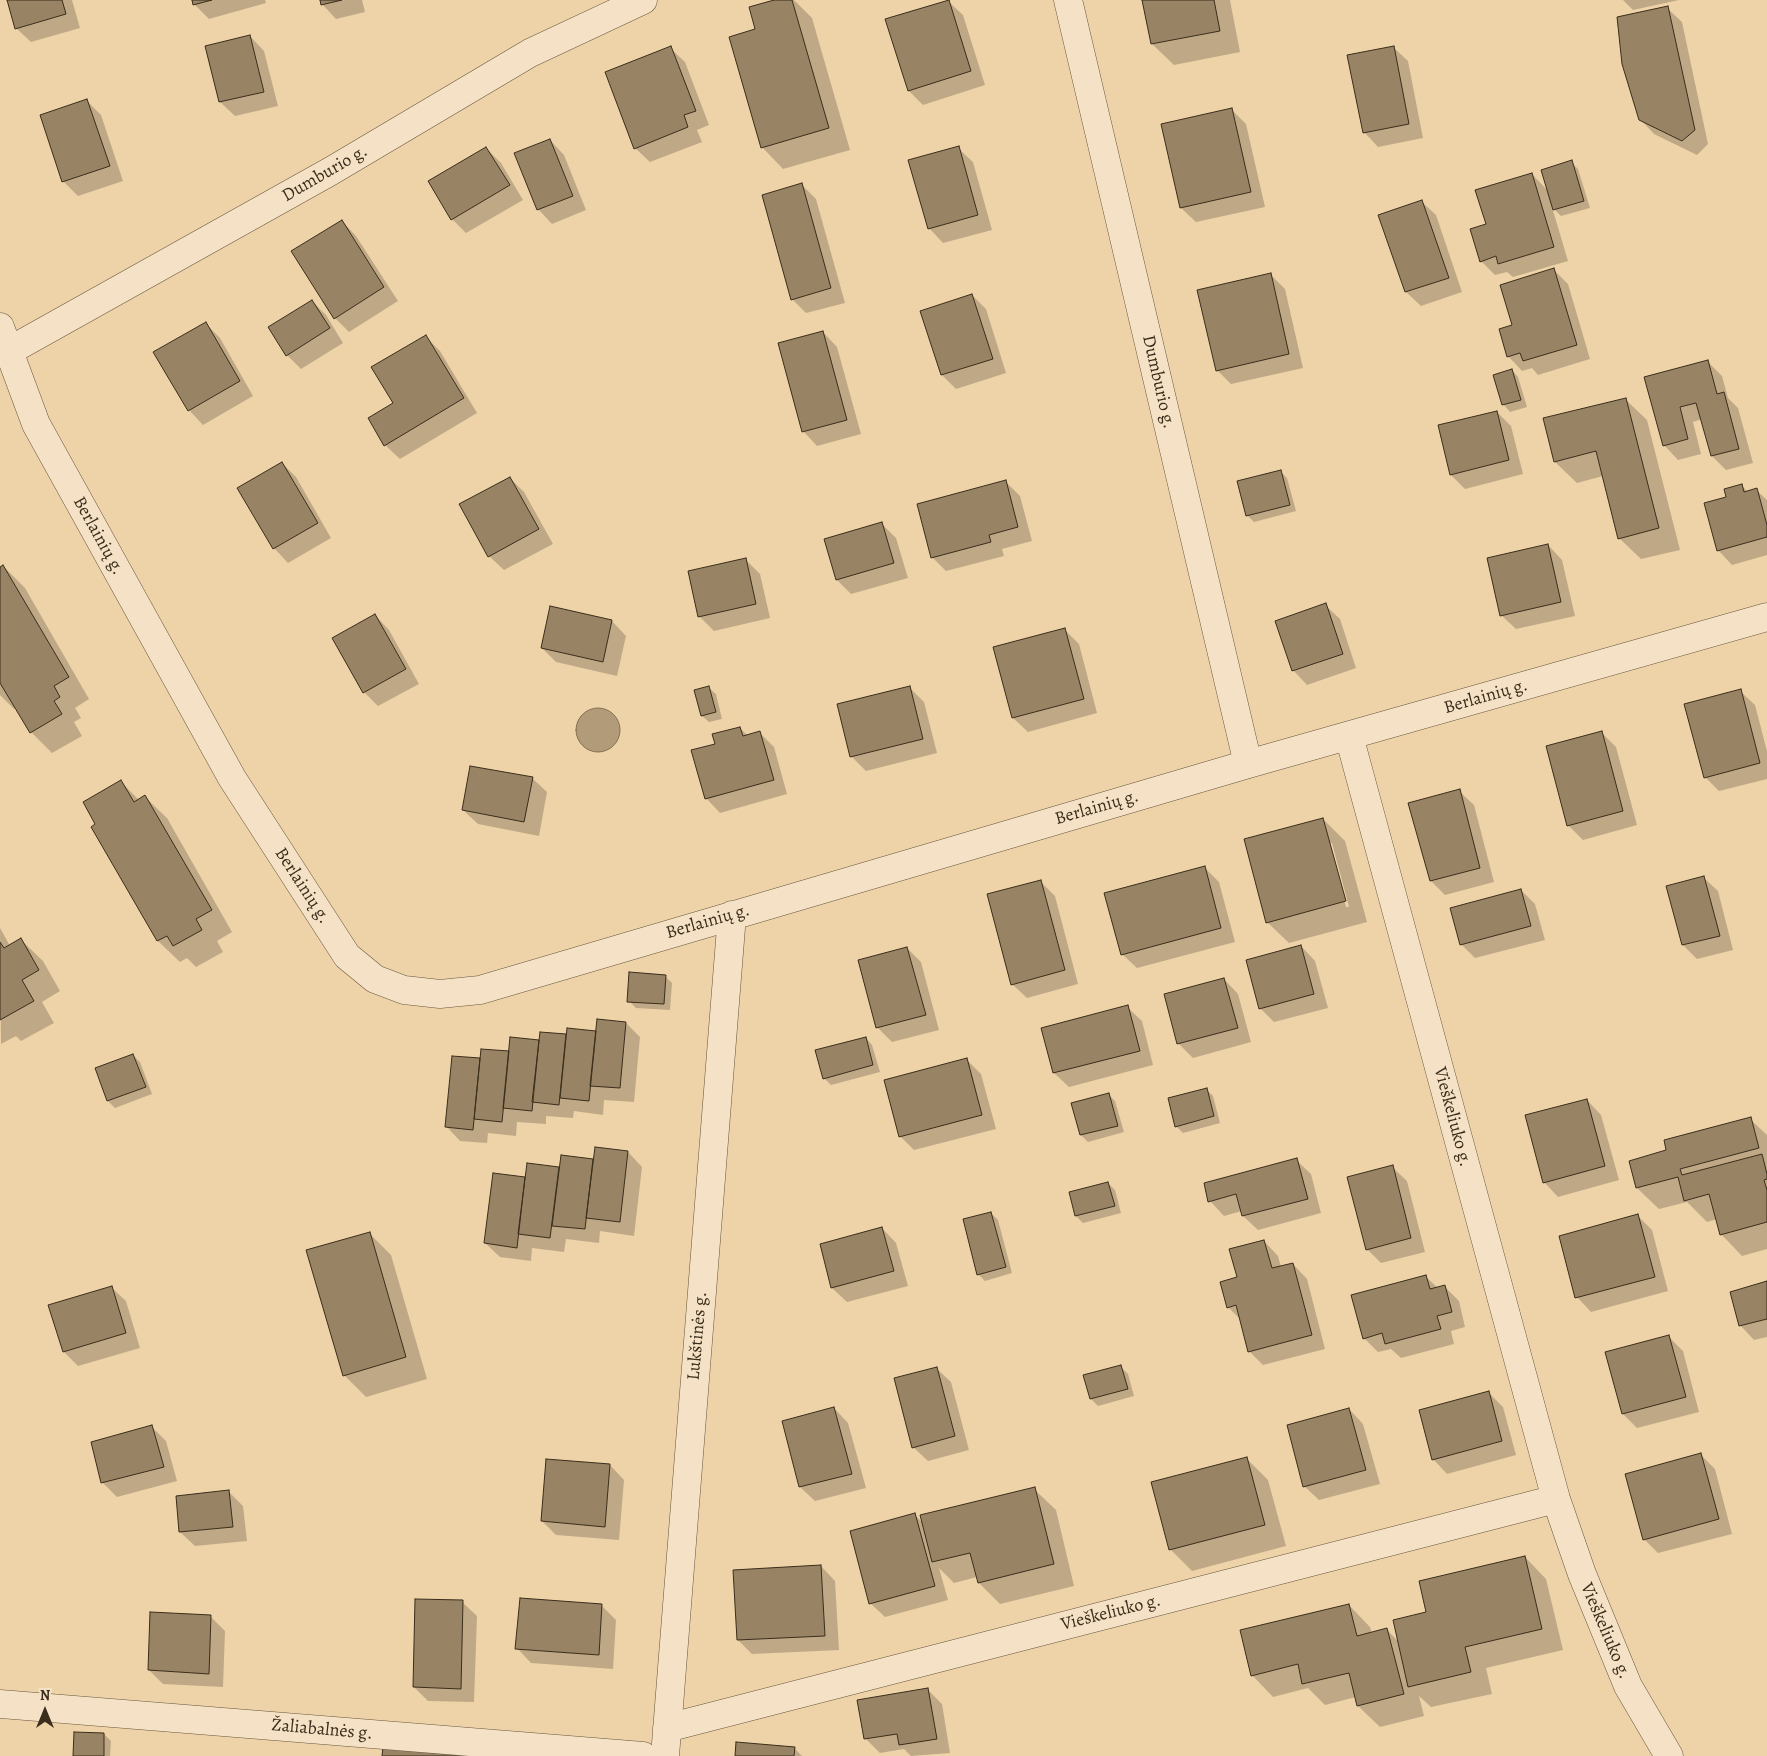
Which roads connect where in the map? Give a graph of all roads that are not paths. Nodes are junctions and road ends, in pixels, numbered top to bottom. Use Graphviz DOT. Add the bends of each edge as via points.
graph roads {
  1 [pos="643,0"];
  2 [pos="1068,0"];
  3 [pos="5,339"];
  4 [pos="1767,618"];
  5 [pos="1349,736"];
  6 [pos="1248,764"];
  7 [pos="732,915"];
  8 [pos="1556,1499"];
  9 [pos="0,1704"];
  10 [pos="667,1728"];
  11 [pos="643,1756"];
  12 [pos="665,1756"];
  13 [pos="1669,1756"];
  1 -- 3 [label="street, Dumburio g." via="530,53 331,171"];
  2 -- 6 [label="street, Dumburio g."];
  3 -- 7 [label="street, Berlainių g." via="36,424 232,778 347,956 375,979 404,990 440,994 480,990"];
  4 -- 5 [label="street, Berlainių g."];
  5 -- 6 [label="street, Berlainių g."];
  5 -- 8 [label="street, Vieškeliuko g."];
  6 -- 7 [label="street, Berlainių g."];
  7 -- 10 [label="street, Lukštinės g."];
  8 -- 10 [label="street, Vieškeliuko g."];
  8 -- 13 [label="street, Vieškeliuko g." via="1582,1574 1628,1686"];
  9 -- 11 [label="street, Žaliabalnės g."];
  10 -- 12 [label="street, Lukštinės g."];
}
